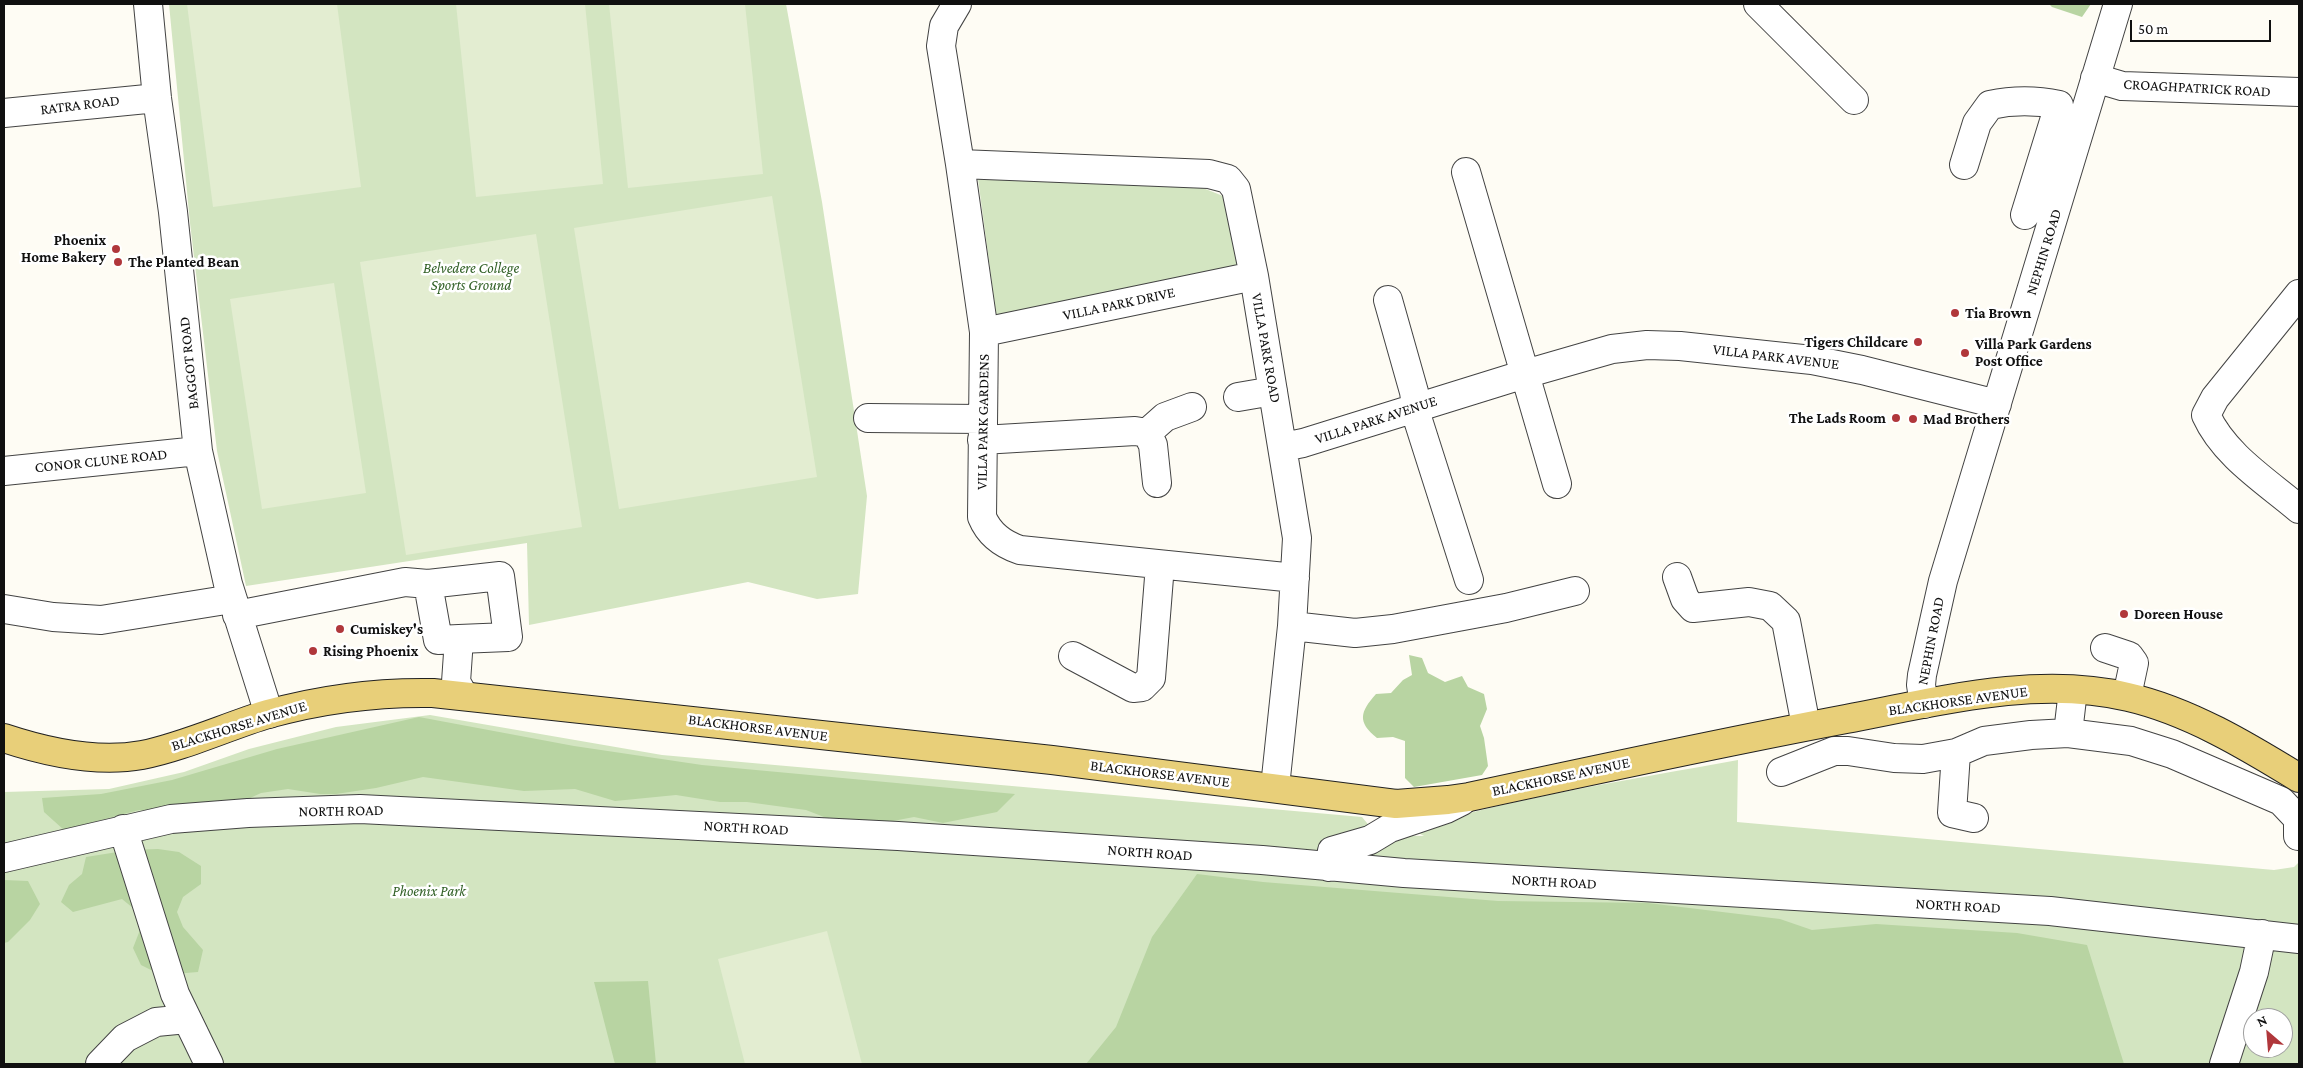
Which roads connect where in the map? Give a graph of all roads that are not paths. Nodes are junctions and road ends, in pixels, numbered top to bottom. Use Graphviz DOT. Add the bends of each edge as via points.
graph roads {
  1 [pos="148,4"];
  2 [pos="1758,4"];
  3 [pos="2118,4"];
  4 [pos="946,8"];
  5 [pos="2095,78"];
  6 [pos="2299,92"];
  7 [pos="157,98"];
  8 [pos="1854,100"];
  9 [pos="4,113"];
  10 [pos="960,164"];
  11 [pos="1964,165"];
  12 [pos="1466,172"];
  13 [pos="2056,210"];
  14 [pos="1254,276"];
  15 [pos="2299,294"];
  16 [pos="1388,300"];
  17 [pos="984,332"];
  18 [pos="1525,374"];
  19 [pos="1274,391"];
  20 [pos="1238,397"];
  21 [pos="1997,404"];
  22 [pos="1192,407"];
  23 [pos="1416,407"];
  24 [pos="868,418"];
  25 [pos="982,430"];
  26 [pos="1147,433"];
  27 [pos="1283,447"];
  28 [pos="198,451"];
  29 [pos="4,471"];
  30 [pos="1157,483"];
  31 [pos="1557,484"];
  32 [pos="2299,509"];
  33 [pos="1160,565"];
  34 [pos="1677,577"];
  35 [pos="1295,578"];
  36 [pos="1469,580"];
  37 [pos="428,584"];
  38 [pos="1575,591"];
  39 [pos="235,607"];
  40 [pos="4,609"];
  41 [pos="1292,626"];
  42 [pos="459,639"];
  43 [pos="2105,648"];
  44 [pos="1073,656"];
  45 [pos="2073,690"];
  46 [pos="464,696"];
  47 [pos="2127,696"];
  48 [pos="1924,704"];
  49 [pos="269,714"];
  50 [pos="1806,726"];
  51 [pos="2068,733"];
  52 [pos="4,738"];
  53 [pos="1956,753"];
  54 [pos="1780,772"];
  55 [pos="2299,778"];
  56 [pos="1275,787"];
  57 [pos="1393,816"];
  58 [pos="1974,818"];
  59 [pos="123,829"];
  60 [pos="2298,836"];
  61 [pos="4,858"];
  62 [pos="1330,867"];
  63 [pos="2262,934"];
  64 [pos="2299,938"];
  65 [pos="187,1019"];
  66 [pos="100,1064"];
  67 [pos="209,1064"];
  68 [pos="2224,1064"];
  1 -- 7 [label="street, BAGGOT ROAD"];
  2 -- 8 [label="street"];
  3 -- 5 [label="street, NEPHIN ROAD"];
  4 -- 10 [label="street, VILLA PARK GARDENS" via="940,46"];
  5 -- 6 [label="street, CROAGHPATRICK ROAD" via="2122,86"];
  5 -- 13 [label="street, NEPHIN ROAD"];
  7 -- 9 [label="street, RATRA ROAD"];
  7 -- 28 [label="street, BAGGOT ROAD" via="173,212"];
  10 -- 14 [label="street, VILLA PARK ROAD" via="1209,174 1228,179 1236,189"];
  10 -- 17 [label="street, VILLA PARK GARDENS"];
  11 -- 13 [label="street" via="1977,123 1990,105 2044,101 2059,105 2027,208"];
  12 -- 18 [label="street"];
  13 -- 21 [label="street, NEPHIN ROAD"];
  14 -- 17 [label="street, VILLA PARK DRIVE"];
  14 -- 19 [label="street, VILLA PARK ROAD"];
  15 -- 32 [label="street" via="2215,398 2206,415 2225,447"];
  16 -- 23 [label="street"];
  17 -- 25 [label="street, VILLA PARK GARDENS"];
  18 -- 21 [label="street, VILLA PARK AVENUE" via="1612,349 1680,346 1821,362"];
  18 -- 23 [label="street, VILLA PARK AVENUE"];
  18 -- 31 [label="street"];
  19 -- 20 [label="street"];
  19 -- 27 [label="street, VILLA PARK ROAD"];
  21 -- 48 [label="street, NEPHIN ROAD" via="1943,581 1921,685"];
  22 -- 26 [label="street" via="1165,417"];
  23 -- 27 [label="street, VILLA PARK AVENUE"];
  23 -- 36 [label="street"];
  24 -- 25 [label="street"];
  25 -- 26 [label="street"];
  25 -- 33 [label="street, VILLA PARK GARDENS" via="982,517 986,527 1001,542 1020,550"];
  26 -- 30 [label="street" via="1153,445"];
  27 -- 35 [label="street, VILLA PARK ROAD" via="1297,538"];
  28 -- 29 [label="street, CONOR CLUNE ROAD"];
  28 -- 39 [label="street, BAGGOT ROAD"];
  33 -- 35 [label="street, VILLA PARK GARDENS"];
  33 -- 44 [label="street" via="1151,678 1142,687 1133,688"];
  34 -- 50 [label="street" via="1684,599 1693,608 1749,602 1770,606 1786,621"];
  35 -- 41 [label="street, VILLA PARK ROAD"];
  37 -- 39 [label="street" via="404,582"];
  37 -- 42 [label="street" via="438,640"];
  37 -- 42 [label="street" via="500,576 508,637"];
  38 -- 41 [label="street" via="1506,608 1393,629 1355,633"];
  39 -- 40 [label="street" via="102,620"];
  39 -- 49 [label="street, BAGGOT ROAD"];
  41 -- 56 [label="street, VILLA PARK ROAD"];
  42 -- 46 [label="street" via="456,682"];
  43 -- 47 [label="street" via="2129,656 2134,663"];
  45 -- 47 [label="main road, BLACKHORSE AVENUE"];
  45 -- 48 [label="main road, BLACKHORSE AVENUE" via="2025,690"];
  45 -- 51 [label="street"];
  46 -- 49 [label="main road, BLACKHORSE AVENUE" via="393,692 320,702"];
  46 -- 56 [label="main road, BLACKHORSE AVENUE"];
  47 -- 55 [label="main road, BLACKHORSE AVENUE" via="2204,725"];
  48 -- 50 [label="main road, BLACKHORSE AVENUE"];
  49 -- 52 [label="main road, BLACKHORSE AVENUE" via="142,755 75,755"];
  50 -- 57 [label="main road, BLACKHORSE AVENUE" via="1448,800"];
  51 -- 53 [label="street" via="1984,741"];
  51 -- 60 [label="street" via="2131,742 2221,774 2281,801 2298,819"];
  53 -- 54 [label="street" via="1923,759 1834,751"];
  53 -- 58 [label="street" via="1952,814"];
  56 -- 57 [label="main road, BLACKHORSE AVENUE"];
  57 -- 62 [label="street" via="1370,840 1332,851"];
  59 -- 61 [label="street, NORTH ROAD"];
  59 -- 62 [label="street, NORTH ROAD" via="181,818 360,809 898,836"];
  59 -- 65 [label="street" via="174,994"];
  62 -- 63 [label="street, NORTH ROAD" via="2050,911"];
  63 -- 64 [label="street, NORTH ROAD"];
  63 -- 68 [label="street" via="2254,972"];
  65 -- 66 [label="street" via="156,1022 125,1038"];
  65 -- 67 [label="street"];
}
